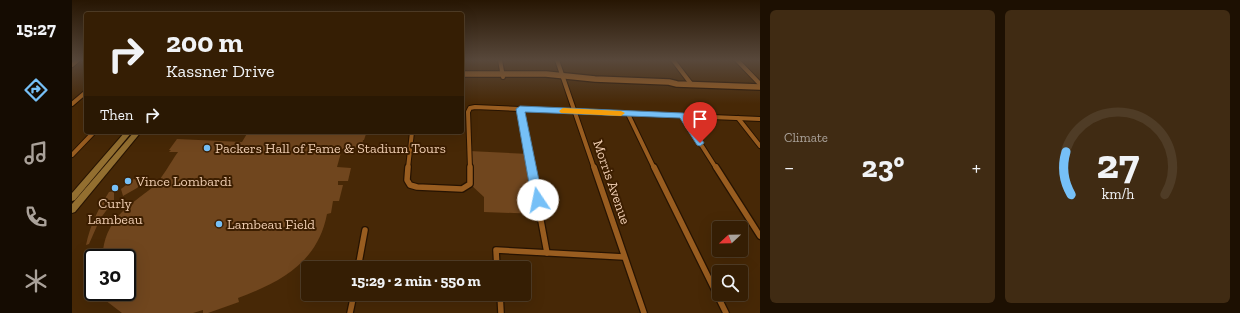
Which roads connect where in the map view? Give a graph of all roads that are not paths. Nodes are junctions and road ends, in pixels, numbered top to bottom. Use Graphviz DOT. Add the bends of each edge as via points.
graph roads {
  1 [pos="494,75"];
  2 [pos="503,75"];
  3 [pos="562,75"];
  4 [pos="684,75"];
  5 [pos="751,75"];
  6 [pos="563,78"];
  7 [pos="690,83"];
  8 [pos="760,84"];
  9 [pos="84,94"];
  10 [pos="72,104"];
  11 [pos="520,109"];
  12 [pos="574,111"];
  13 [pos="628,114"];
  14 [pos="683,116"];
  15 [pos="738,118"];
  16 [pos="760,119"];
  17 [pos="92,134"];
  18 [pos="127,134"];
  19 [pos="136,134"];
  20 [pos="412,134"];
  21 [pos="760,146"];
  22 [pos="72,155"];
  23 [pos="72,198"];
  24 [pos="72,210"];
  25 [pos="365,230"];
  26 [pos="760,236"];
  27 [pos="548,252"];
  28 [pos="624,257"];
  29 [pos="359,261"];
  30 [pos="497,261"];
  31 [pos="353,301"];
  32 [pos="500,301"];
  33 [pos="350,313"];
  34 [pos="501,313"];
  35 [pos="644,313"];
  36 [pos="726,313"];
  1 -- 2 [label="street"];
  2 -- 6 [label="street"];
  3 -- 6 [label="street, Morris Avenue"];
  4 -- 7 [label="street"];
  5 -- 8 [label="street"];
  6 -- 7 [label="street" via="585,81 595,79"];
  6 -- 12 [label="street, Morris Avenue"];
  7 -- 8 [label="street"];
  9 -- 10 [label="street"];
  11 -- 12 [label="street"];
  11 -- 20 [label="street" via="470,108 470,184 467,187 410,185 407,180"];
  11 -- 27 [label="street"];
  12 -- 13 [label="street"];
  12 -- 28 [label="street, Morris Avenue"];
  13 -- 14 [label="street"];
  13 -- 36 [label="street"];
  14 -- 15 [label="street"];
  14 -- 26 [label="street"];
  15 -- 16 [label="street"];
  15 -- 21 [label="street"];
  17 -- 22 [label="street"];
  18 -- 23 [label="main road"];
  19 -- 24 [label="main road"];
  25 -- 29 [label="street"];
  27 -- 28 [label="street"];
  27 -- 30 [label="street" via="496,250"];
  28 -- 35 [label="street, Morris Avenue"];
  31 -- 33 [label="street"];
  32 -- 34 [label="street"];
}
